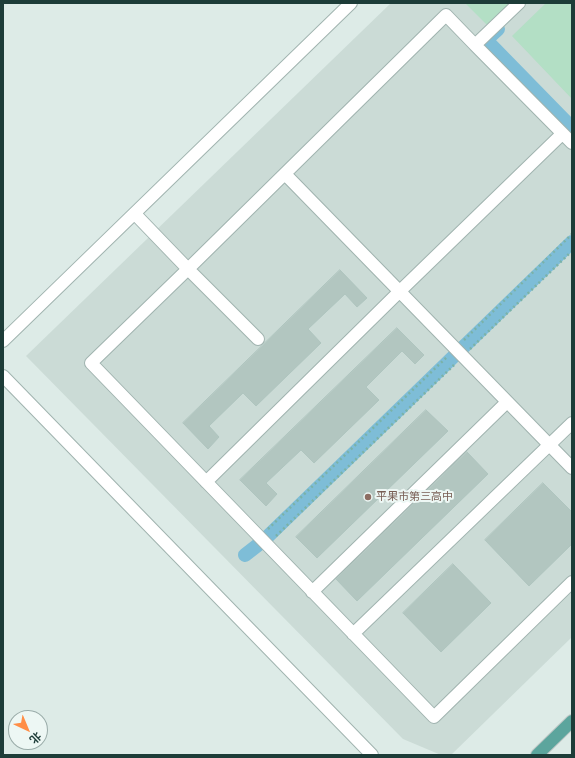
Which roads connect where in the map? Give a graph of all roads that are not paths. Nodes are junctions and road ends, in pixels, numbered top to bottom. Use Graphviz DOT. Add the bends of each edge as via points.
graph roads {
  1 [pos="350,3"];
  2 [pos="519,3"];
  3 [pos="475,45"];
  4 [pos="562,134"];
  5 [pos="572,144"];
  6 [pos="285,174"];
  7 [pos="135,214"];
  8 [pos="188,268"];
  9 [pos="400,292"];
  10 [pos="258,340"];
  11 [pos="3,341"];
  12 [pos="3,376"];
  13 [pos="507,402"];
  14 [pos="572,423"];
  15 [pos="549,445"];
  16 [pos="572,468"];
  17 [pos="206,482"];
  18 [pos="572,582"];
  19 [pos="312,592"];
  20 [pos="353,634"];
  21 [pos="572,721"];
  22 [pos="372,755"];
  23 [pos="537,755"];
  1 -- 7 [label="street"];
  2 -- 3 [label="street"];
  3 -- 4 [label="street"];
  3 -- 6 [label="street" via="446,15"];
  4 -- 5 [label="street"];
  4 -- 9 [label="street"];
  6 -- 8 [label="street"];
  6 -- 9 [label="street"];
  7 -- 8 [label="street"];
  7 -- 11 [label="street"];
  8 -- 10 [label="street"];
  8 -- 17 [label="street" via="91,363"];
  9 -- 13 [label="street"];
  9 -- 17 [label="street"];
  12 -- 22 [label="street"];
  13 -- 15 [label="street"];
  13 -- 19 [label="street"];
  14 -- 15 [label="street"];
  15 -- 16 [label="street"];
  15 -- 20 [label="street"];
  17 -- 19 [label="street"];
  18 -- 20 [label="street" via="434,717"];
  19 -- 20 [label="street"];
  21 -- 23 [label="main road"];
}
